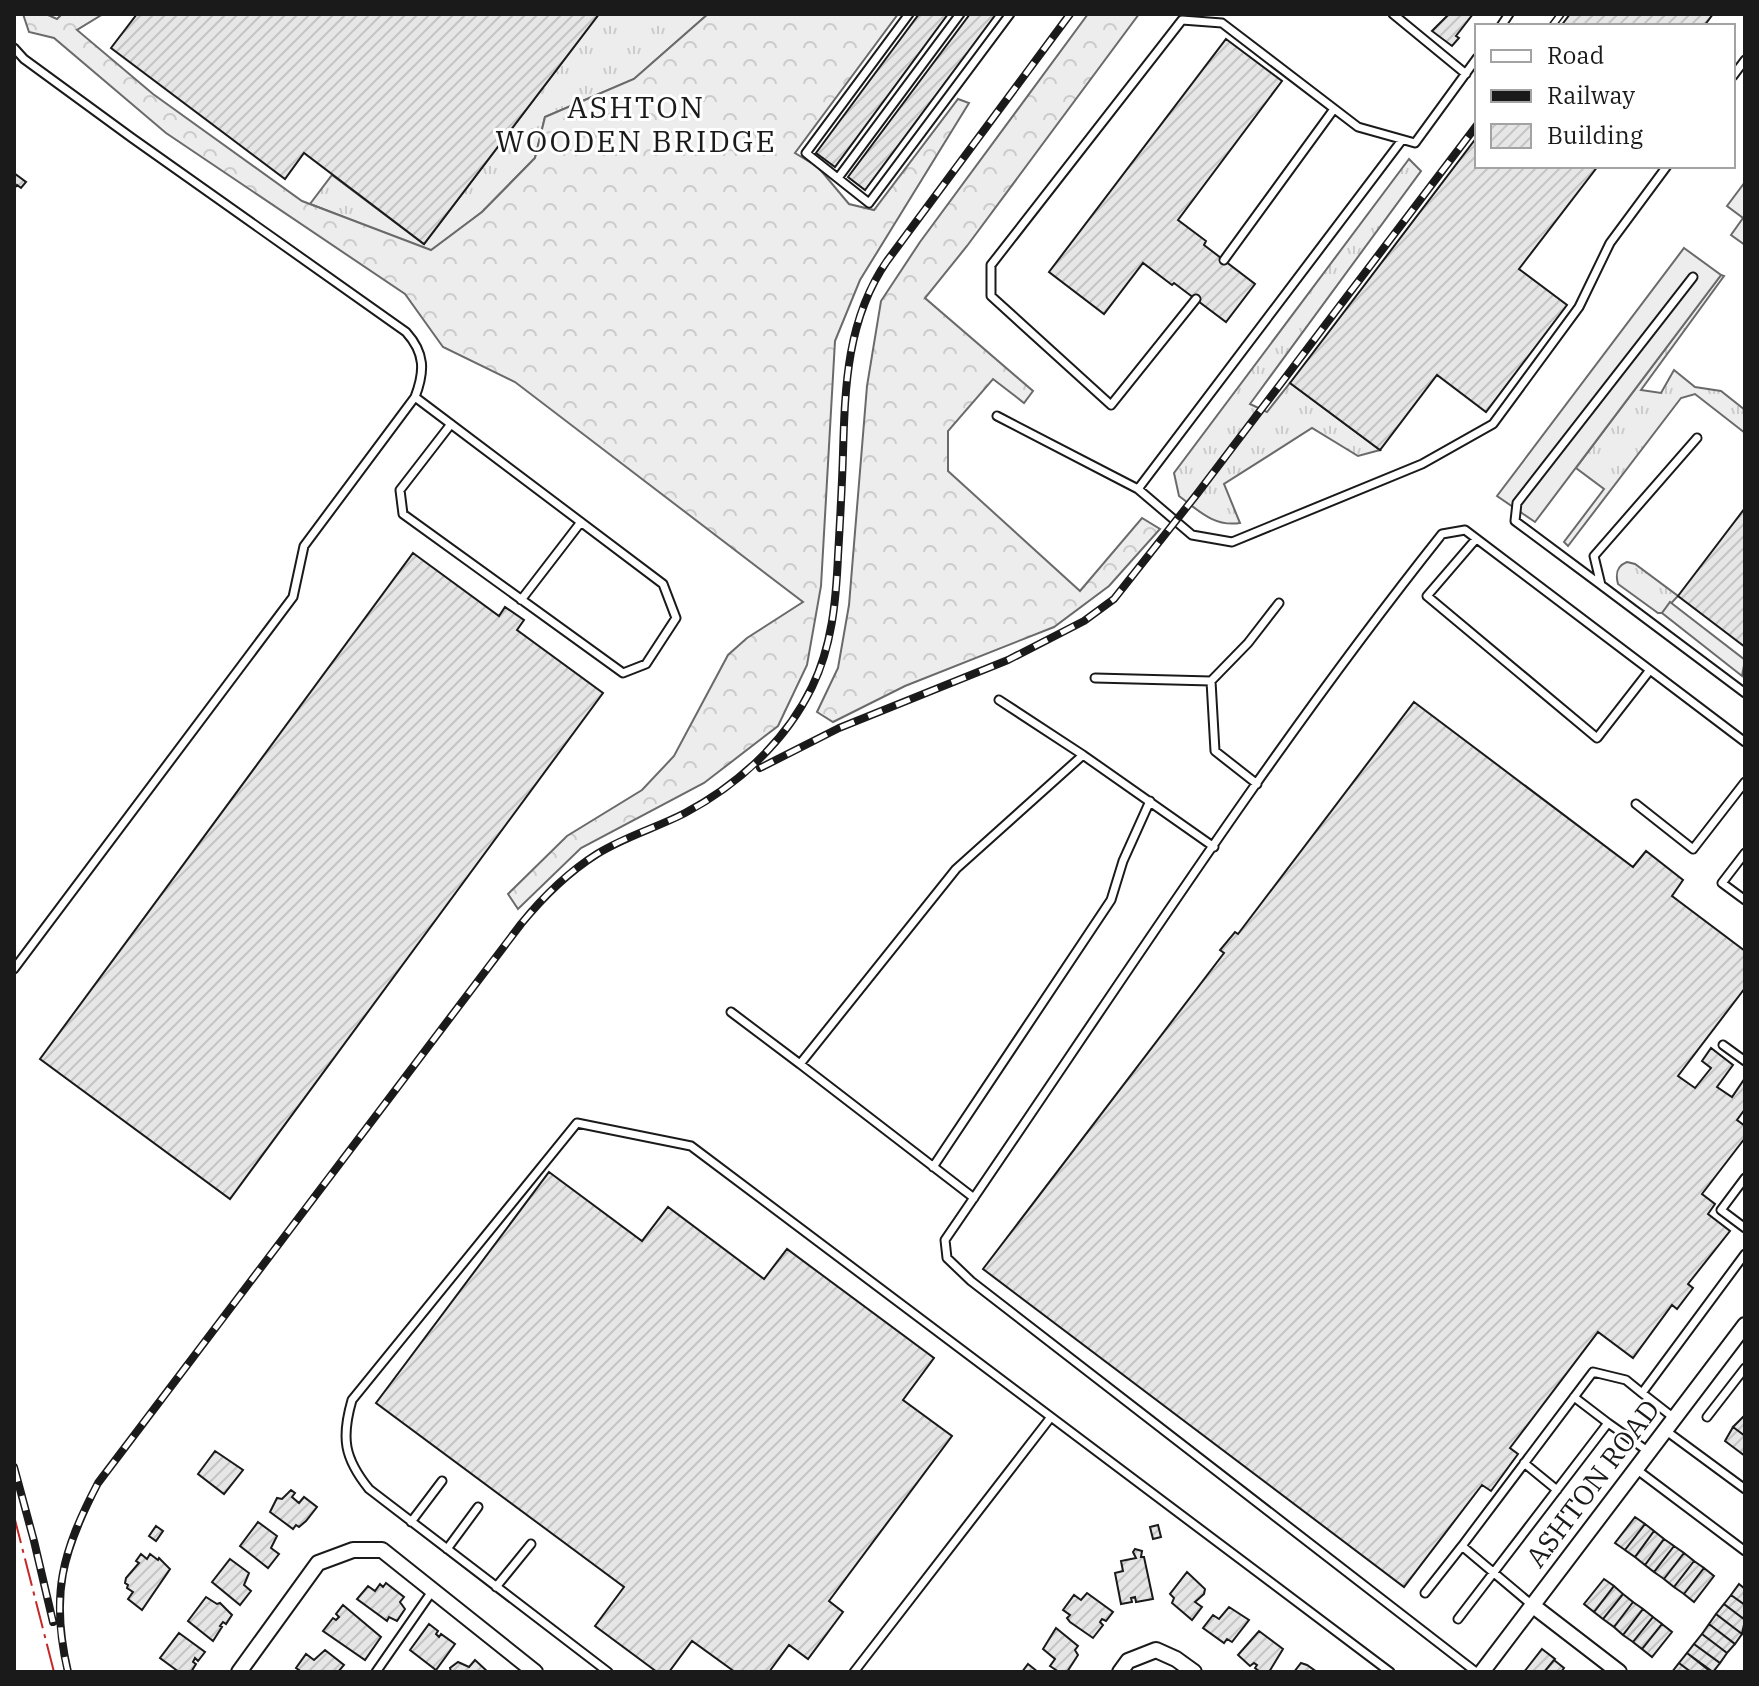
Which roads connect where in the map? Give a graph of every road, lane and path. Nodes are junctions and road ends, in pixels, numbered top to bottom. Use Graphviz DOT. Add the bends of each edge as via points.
graph roads {
  1 [pos="909,14"];
  2 [pos="960,14"];
  3 [pos="1010,14"];
  4 [pos="1393,14"];
  5 [pos="14,48"];
  6 [pos="1475,61"];
  7 [pos="1466,74"];
  8 [pos="1334,109"];
  9 [pos="1402,140"];
  10 [pos="1666,168"];
  11 [pos="838,178"];
  12 [pos="1224,260"];
  13 [pos="1693,277"];
  14 [pos="1196,299"];
  15 [pos="415,397"];
  16 [pos="997,416"];
  17 [pos="451,424"];
  18 [pos="1697,438"];
  19 [pos="1138,489"];
  20 [pos="581,522"];
  21 [pos="1476,539"];
  22 [pos="1601,585"];
  23 [pos="521,600"];
  24 [pos="1279,603"];
  25 [pos="1650,670"];
  26 [pos="1095,678"];
  27 [pos="1211,681"];
  28 [pos="1745,693"];
  29 [pos="999,700"];
  30 [pos="1745,742"];
  31 [pos="1083,755"];
  32 [pos="1745,782"];
  33 [pos="1257,784"];
  34 [pos="1150,801"];
  35 [pos="1636,804"];
  36 [pos="1214,847"];
  37 [pos="1745,853"];
  38 [pos="1745,900"];
  39 [pos="14,969"];
  40 [pos="731,1012"];
  41 [pos="1723,1045"];
  42 [pos="1745,1061"];
  43 [pos="800,1064"];
  44 [pos="933,1167"];
  45 [pos="1745,1178"];
  46 [pos="974,1198"];
  47 [pos="1745,1228"];
  48 [pos="1745,1254"];
  49 [pos="1745,1325"];
  50 [pos="1745,1368"];
  51 [pos="1642,1393"];
  52 [pos="1574,1397"];
  53 [pos="1051,1417"];
  54 [pos="1707,1417"];
  55 [pos="1608,1423"];
  56 [pos="1670,1424"];
  57 [pos="1649,1452"];
  58 [pos="1524,1463"];
  59 [pos="1636,1469"];
  60 [pos="442,1481"];
  61 [pos="1745,1489"];
  62 [pos="1557,1490"];
  63 [pos="478,1507"];
  64 [pos="411,1522"];
  65 [pos="531,1544"];
  66 [pos="1462,1546"];
  67 [pos="447,1549"];
  68 [pos="1745,1551"];
  69 [pos="1494,1573"];
  70 [pos="496,1587"];
  71 [pos="433,1590"];
  72 [pos="1425,1593"];
  73 [pos="1532,1605"];
  74 [pos="1458,1619"];
  75 [pos="239,1672"];
  76 [pos="376,1672"];
  77 [pos="535,1672"];
  78 [pos="608,1672"];
  79 [pos="854,1672"];
  80 [pos="1120,1672"];
  81 [pos="1194,1672"];
  82 [pos="1390,1672"];
  83 [pos="1479,1672"];
  84 [pos="1619,1672"];
  1 -- 11 [label="lane" via="806,153"];
  2 -- 11 [label="lane"];
  3 -- 11 [label="lane" via="869,203"];
  4 -- 7 [label="lane"];
  5 -- 15 [label="lane" via="406,332 422,357"];
  6 -- 7 [label="lane"];
  7 -- 9 [label="lane" via="1415,143"];
  8 -- 9 [label="lane" via="1358,127"];
  8 -- 12 [label="lane"];
  8 -- 14 [label="lane" via="1222,23 1182,20 991,265 991,296 1111,405"];
  9 -- 19 [label="lane"];
  10 -- 19 [label="lane" via="1610,243 1579,307 1493,424 1422,464 1232,542 1192,535"];
  13 -- 22 [label="lane" via="1517,503 1515,521"];
  15 -- 17 [label="lane"];
  15 -- 39 [label="lane" via="304,546 293,597"];
  16 -- 19 [label="lane"];
  17 -- 20 [label="lane"];
  17 -- 23 [label="lane" via="400,490 403,514"];
  18 -- 22 [label="lane" via="1594,556"];
  20 -- 23 [label="lane"];
  20 -- 23 [label="lane" via="663,584 676,618 646,664 623,673"];
  21 -- 25 [label="lane"];
  21 -- 25 [label="lane" via="1427,596 1597,738"];
  21 -- 33 [label="lane" via="1465,530 1442,534 1374,618"];
  22 -- 28 [label="lane"];
  24 -- 27 [label="lane"];
  25 -- 30 [label="lane"];
  26 -- 27 [label="lane"];
  27 -- 33 [label="lane" via="1215,751"];
  29 -- 31 [label="lane"];
  31 -- 34 [label="lane"];
  31 -- 43 [label="lane" via="956,869"];
  32 -- 35 [label="lane" via="1693,849"];
  33 -- 36 [label="lane"];
  34 -- 36 [label="lane"];
  34 -- 44 [label="lane" via="1111,900"];
  36 -- 46 [label="lane"];
  37 -- 38 [label="lane" via="1722,883"];
  40 -- 43 [label="lane"];
  41 -- 42 [label="lane"];
  43 -- 44 [label="lane"];
  44 -- 46 [label="lane"];
  45 -- 47 [label="lane" via="1721,1210"];
  46 -- 83 [label="lane" via="945,1240 947,1258 971,1281"];
  48 -- 51 [label="lane"];
  49 -- 56 [label="street, ASHTON ROAD"];
  50 -- 54 [label="lane"];
  51 -- 52 [label="lane" via="1626,1380 1593,1372"];
  51 -- 56 [label="lane"];
  52 -- 55 [label="lane"];
  52 -- 58 [label="lane"];
  53 -- 64 [label="lane" via="691,1146 577,1123 352,1400 345,1423 354,1470"];
  53 -- 79 [label="lane"];
  53 -- 82 [label="lane"];
  55 -- 57 [label="lane"];
  55 -- 62 [label="lane"];
  56 -- 57 [label="street, ASHTON ROAD"];
  56 -- 61 [label="lane"];
  57 -- 59 [label="street, ASHTON ROAD"];
  58 -- 62 [label="lane"];
  58 -- 66 [label="lane"];
  59 -- 68 [label="lane"];
  59 -- 73 [label="street, ASHTON ROAD"];
  60 -- 64 [label="lane"];
  62 -- 69 [label="lane"];
  63 -- 67 [label="lane"];
  64 -- 67 [label="lane"];
  65 -- 70 [label="lane"];
  66 -- 69 [label="lane"];
  66 -- 72 [label="lane"];
  67 -- 70 [label="lane"];
  69 -- 73 [label="lane"];
  69 -- 74 [label="lane"];
  70 -- 78 [label="lane"];
  71 -- 75 [label="street" via="382,1550 353,1550 318,1563"];
  71 -- 76 [label="lane"];
  71 -- 77 [label="street"];
  73 -- 83 [label="street, ASHTON ROAD"];
  73 -- 84 [label="street"];
  80 -- 81 [label="street" via="1128,1661 1156,1650"];
}
